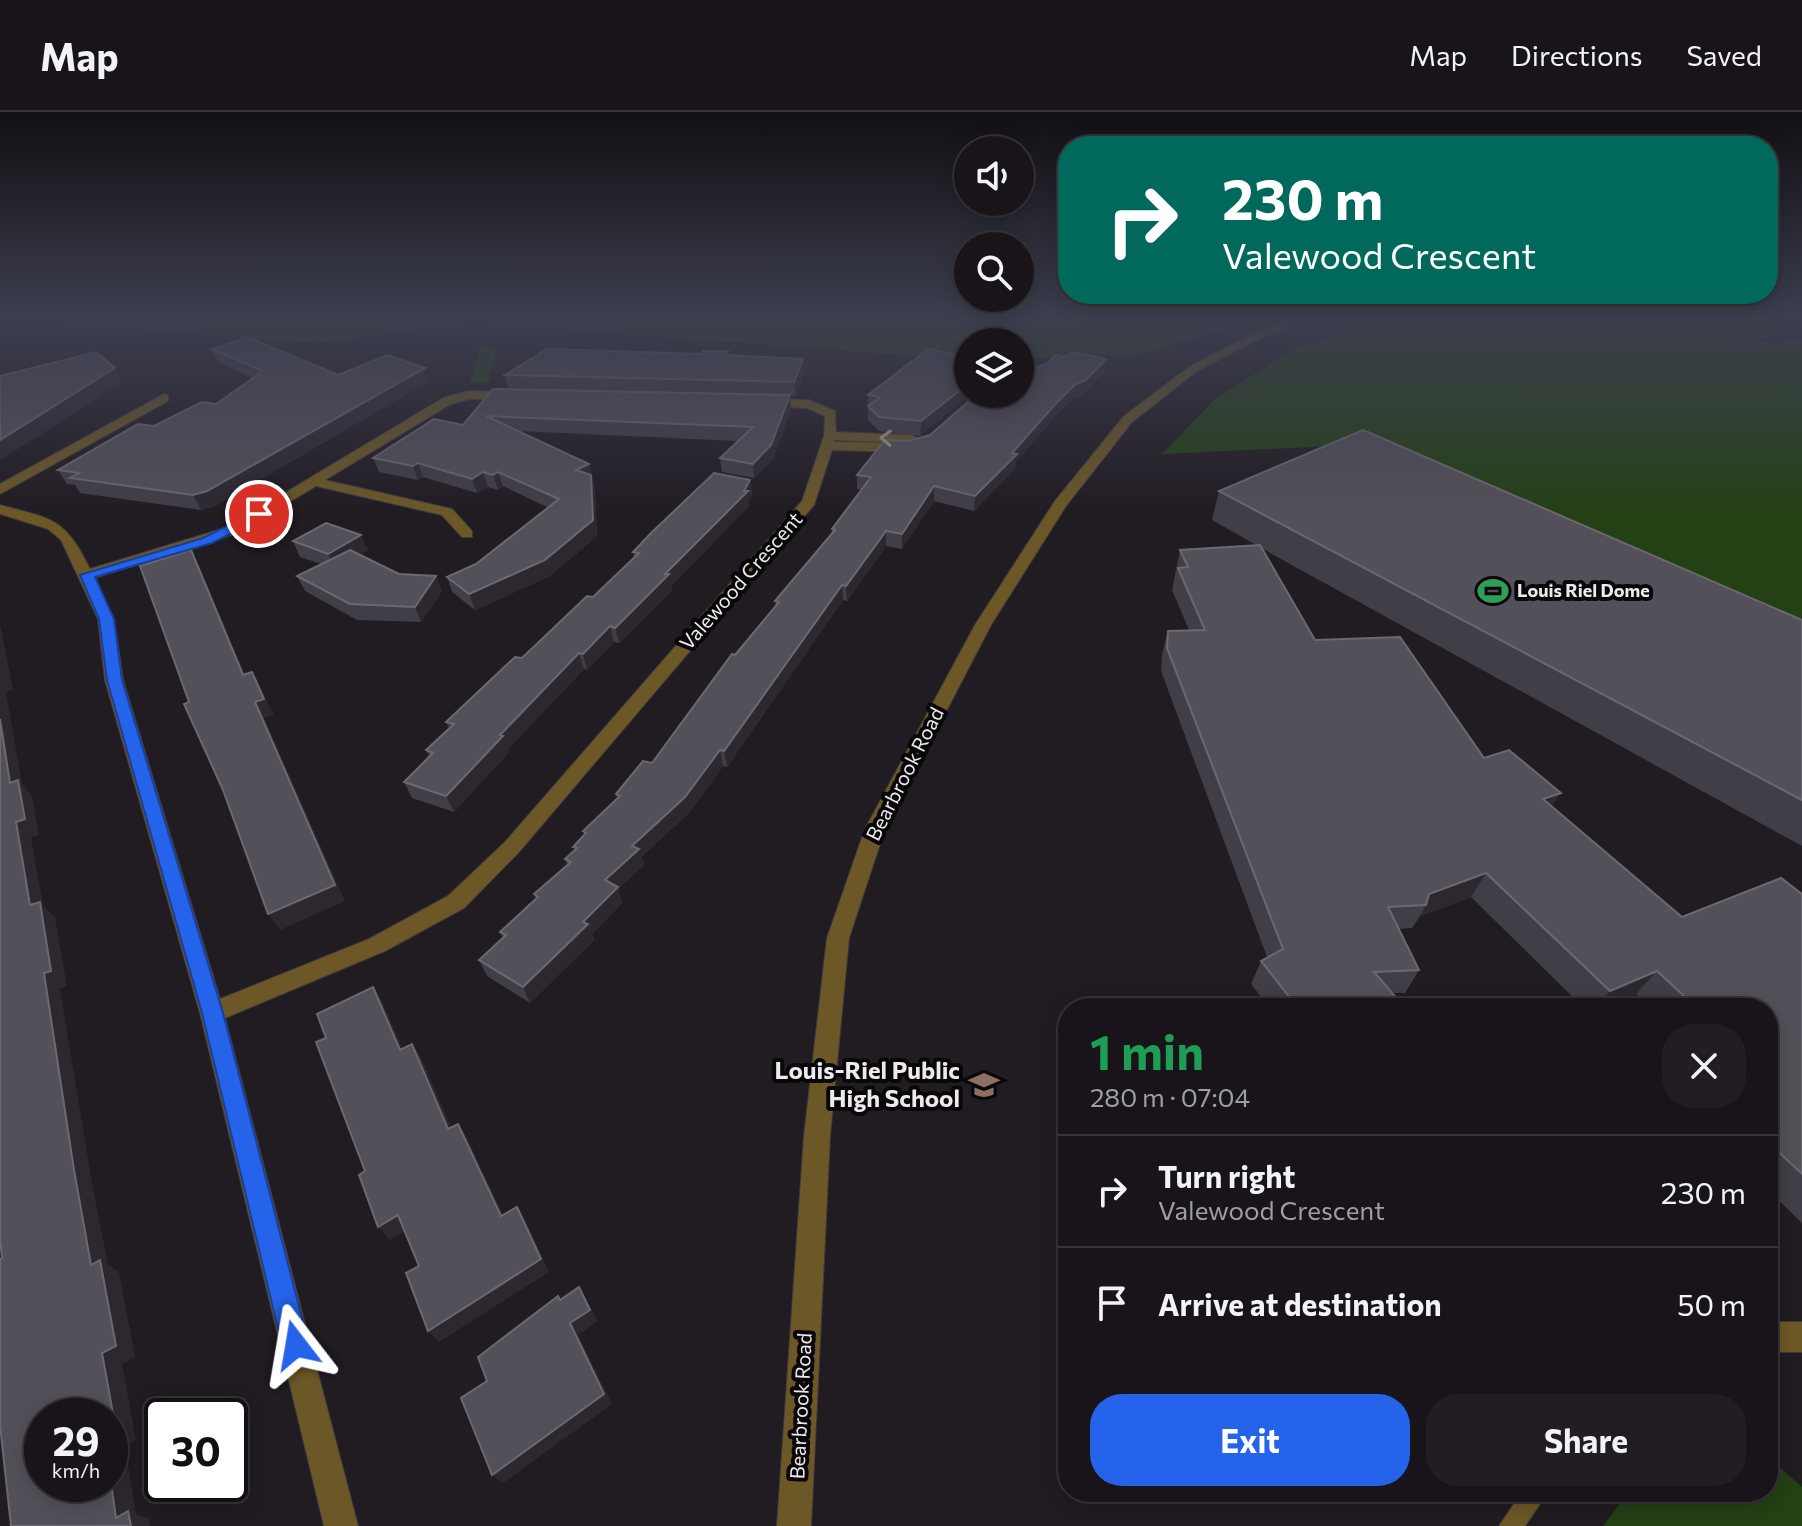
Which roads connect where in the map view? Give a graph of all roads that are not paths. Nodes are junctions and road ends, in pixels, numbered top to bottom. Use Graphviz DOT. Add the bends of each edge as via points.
graph roads {
  1 [pos="1174,384"];
  2 [pos="523,396"];
  3 [pos="164,398"];
  4 [pos="744,401"];
  5 [pos="829,441"];
  6 [pos="927,442"];
  7 [pos="312,481"];
  8 [pos="0,490"];
  9 [pos="0,509"];
  10 [pos="467,534"];
  11 [pos="87,575"];
  12 [pos="212,1013"];
  13 [pos="1778,1337"];
  14 [pos="1802,1337"];
  15 [pos="1529,1502"];
  16 [pos="341,1526"];
  17 [pos="794,1526"];
  18 [pos="1511,1526"];
  1 -- 17 [label="street, Bearbrook Road" via="1128,419 1060,504 983,625 875,829 838,938 817,1136"];
  2 -- 7 [label="street" via="468,395 447,401"];
  3 -- 8 [label="street"];
  4 -- 5 [label="street" via="809,404 831,414"];
  5 -- 6 [label="street"];
  5 -- 12 [label="street, Valewood Crescent" via="809,502 512,847 456,902 377,945"];
  7 -- 10 [label="street" via="447,512"];
  7 -- 11 [label="street" via="233,530"];
  9 -- 11 [label="street" via="53,526 67,538"];
  11 -- 12 [label="street" via="106,619 114,680"];
  12 -- 16 [label="street"];
  13 -- 14 [label="street"];
  15 -- 18 [label="lane"];
}
